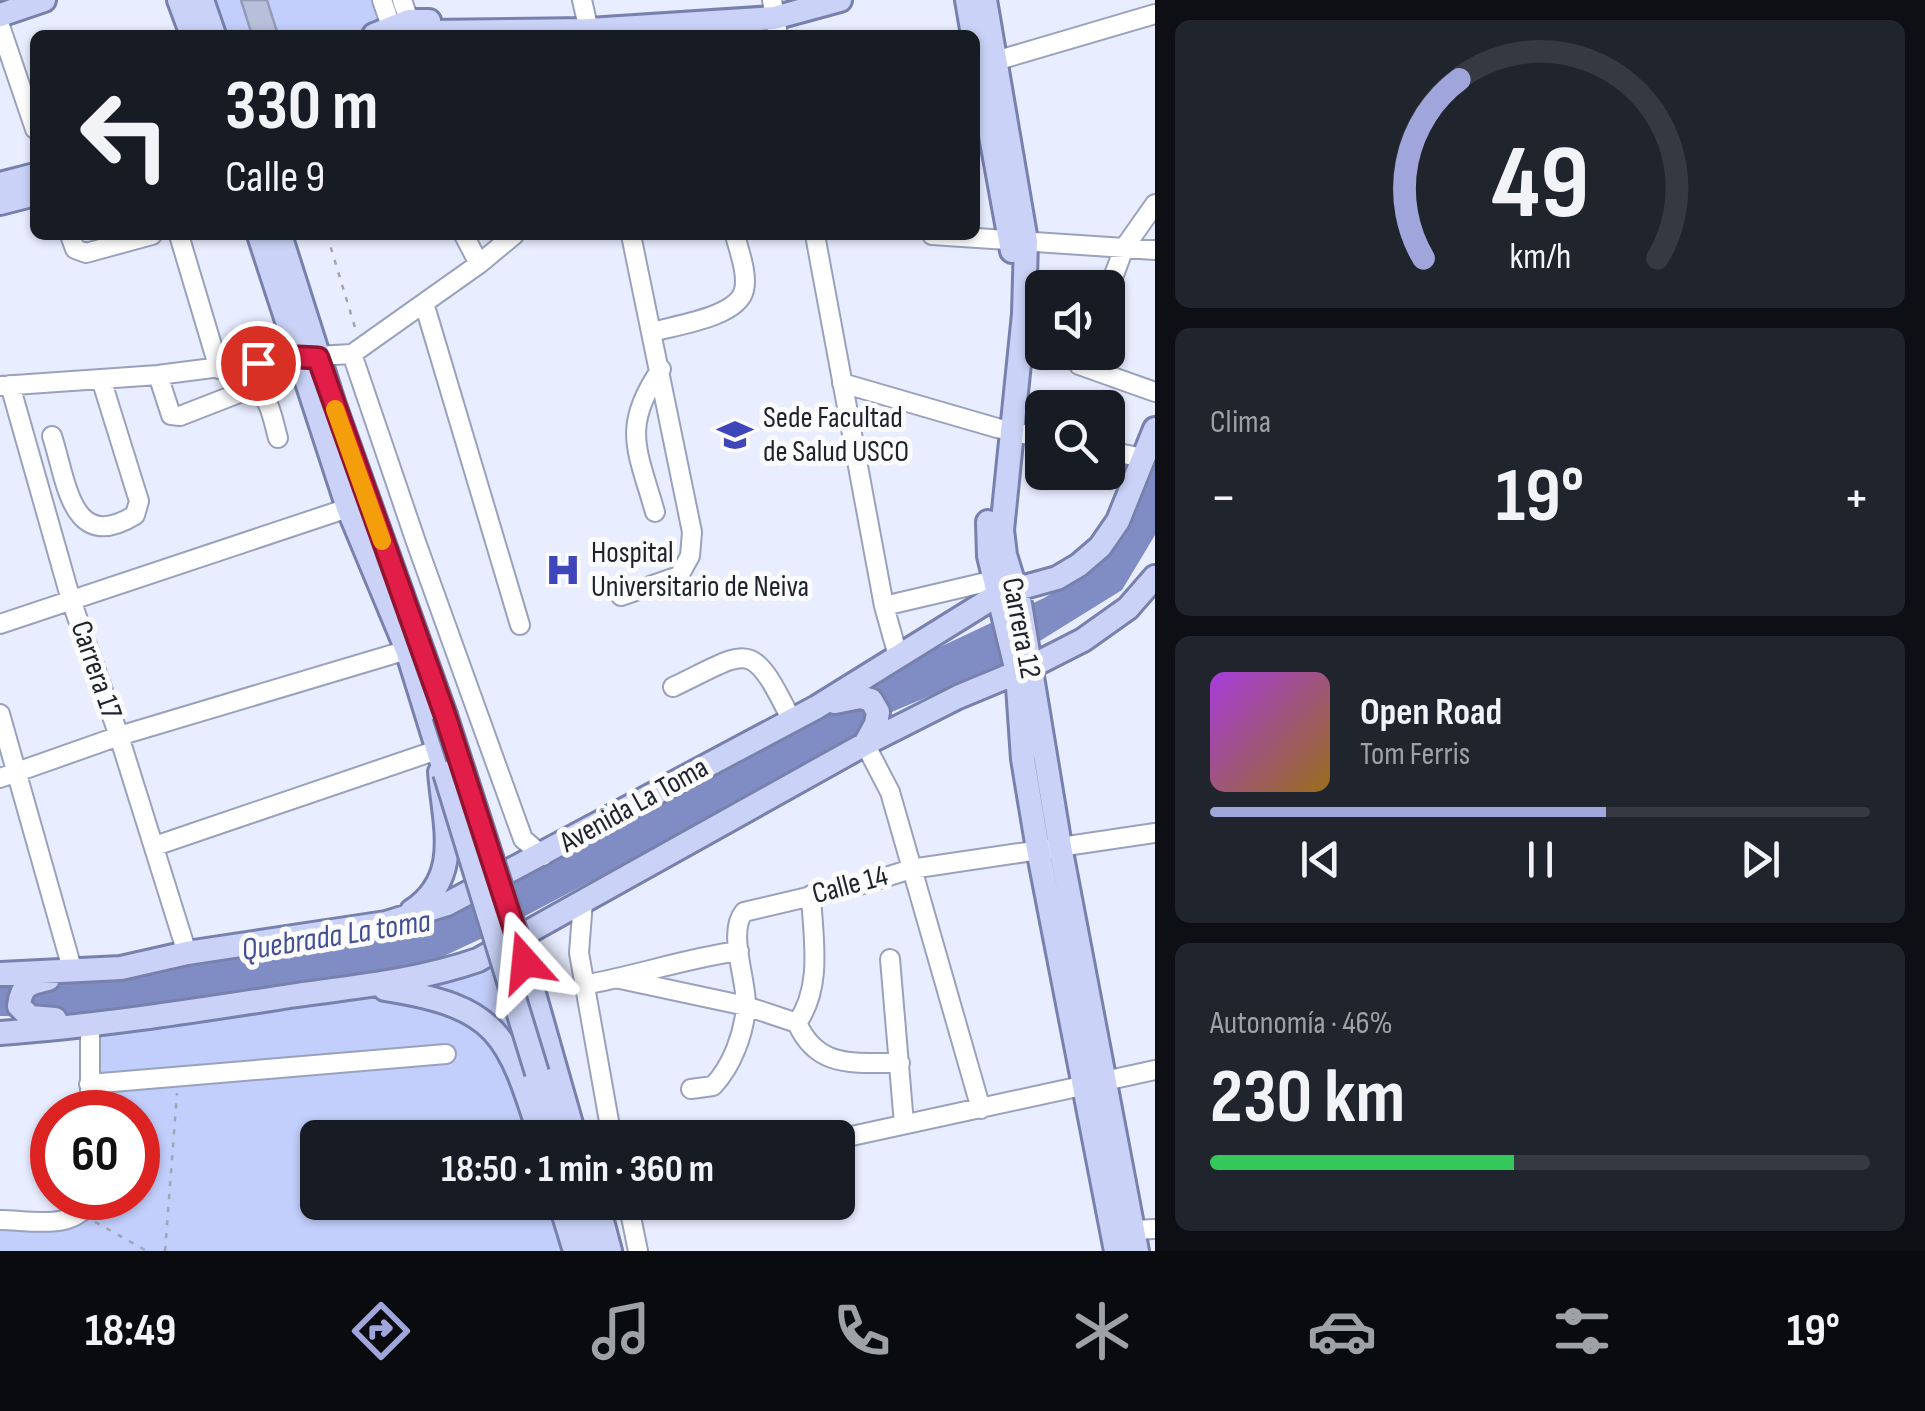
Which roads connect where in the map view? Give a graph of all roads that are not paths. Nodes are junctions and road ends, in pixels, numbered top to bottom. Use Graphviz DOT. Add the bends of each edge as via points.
graph roads {
  1 [pos="44,0"];
  2 [pos="179,0"];
  3 [pos="202,0"];
  4 [pos="382,0"];
  5 [pos="796,0"];
  6 [pos="840,0"];
  7 [pos="966,0"];
  8 [pos="985,0"];
  9 [pos="773,12"];
  10 [pos="1155,14"];
  11 [pos="0,15"];
  12 [pos="587,21"];
  13 [pos="0,26"];
  14 [pos="399,27"];
  15 [pos="190,30"];
  16 [pos="212,30"];
  17 [pos="972,30"];
  18 [pos="981,61"];
  19 [pos="30,114"];
  20 [pos="30,176"];
  21 [pos="0,184"];
  22 [pos="30,195"];
  23 [pos="0,203"];
  24 [pos="1155,204"];
  25 [pos="980,238"];
  26 [pos="72,240"];
  27 [pos="131,240"];
  28 [pos="180,240"];
  29 [pos="261,240"];
  30 [pos="281,240"];
  31 [pos="467,240"];
  32 [pos="508,240"];
  33 [pos="632,240"];
  34 [pos="736,240"];
  35 [pos="816,240"];
  36 [pos="1019,240"];
  37 [pos="1124,248"];
  38 [pos="1155,250"];
  39 [pos="479,264"];
  40 [pos="1116,270"];
  41 [pos="424,303"];
  42 [pos="652,332"];
  43 [pos="352,354"];
  44 [pos="308,358"];
  45 [pos="219,369"];
  46 [pos="661,369"];
  47 [pos="1092,370"];
  48 [pos="158,375"];
  49 [pos="101,379"];
  50 [pos="842,383"];
  51 [pos="5,386"];
  52 [pos="1155,392"];
  53 [pos="1155,429"];
  54 [pos="1003,430"];
  55 [pos="1025,435"];
  56 [pos="52,436"];
  57 [pos="278,438"];
  58 [pos="1125,454"];
  59 [pos="1144,458"];
  60 [pos="348,508"];
  61 [pos="654,512"];
  62 [pos="1155,577"];
  63 [pos="1007,595"];
  64 [pos="622,596"];
  65 [pos="72,600"];
  66 [pos="884,606"];
  67 [pos="0,624"];
  68 [pos="520,626"];
  69 [pos="407,650"];
  70 [pos="898,656"];
  71 [pos="1022,666"];
  72 [pos="673,687"];
  73 [pos="817,707"];
  74 [pos="0,714"];
  75 [pos="791,719"];
  76 [pos="119,736"];
  77 [pos="864,744"];
  78 [pos="440,759"];
  79 [pos="9,775"];
  80 [pos="1155,833"];
  81 [pos="155,846"];
  82 [pos="1049,847"];
  83 [pos="542,856"];
  84 [pos="911,868"];
  85 [pos="811,896"];
  86 [pos="583,901"];
  87 [pos="386,923"];
  88 [pos="739,951"];
  89 [pos="187,953"];
  90 [pos="890,960"];
  91 [pos="121,968"];
  92 [pos="73,972"];
  93 [pos="0,974"];
  94 [pos="620,979"];
  95 [pos="583,985"];
  96 [pos="367,986"];
  97 [pos="746,1006"];
  98 [pos="118,1021"];
  99 [pos="797,1023"];
  100 [pos="90,1027"];
  101 [pos="0,1032"];
  102 [pos="446,1054"];
  103 [pos="900,1063"];
  104 [pos="1155,1070"];
  105 [pos="545,1071"];
  106 [pos="1094,1083"];
  107 [pos="89,1084"];
  108 [pos="691,1089"];
  109 [pos="89,1090"];
  110 [pos="981,1108"];
  111 [pos="535,1120"];
  112 [pos="555,1120"];
  113 [pos="568,1120"];
  114 [pos="609,1120"];
  115 [pos="904,1124"];
  116 [pos="855,1134"];
  117 [pos="0,1220"];
  118 [pos="63,1220"];
  119 [pos="566,1220"];
  120 [pos="583,1220"];
  121 [pos="601,1220"];
  122 [pos="632,1220"];
  123 [pos="1142,1237"];
  124 [pos="575,1251"];
  125 [pos="592,1251"];
  126 [pos="610,1251"];
  127 [pos="638,1251"];
  128 [pos="1116,1251"];
  1 -- 11 [label="main road"];
  2 -- 15 [label="main road"];
  3 -- 16 [label="main road"];
  4 -- 14 [label="street"];
  5 -- 9 [label="main road"];
  6 -- 9 [label="main road"];
  7 -- 17 [label="main road"];
  8 -- 18 [label="main road, Carrera 12"];
  9 -- 12 [label="main road"];
  10 -- 18 [label="street"];
  12 -- 14 [label="main road"];
  13 -- 19 [label="street"];
  18 -- 36 [label="main road, Carrera 12"];
  20 -- 21 [label="main road"];
  22 -- 23 [label="main road"];
  24 -- 37 [label="street"];
  25 -- 36 [label="street"];
  26 -- 27 [label="street" via="80,252"];
  28 -- 45 [label="street"];
  29 -- 44 [label="main road"];
  30 -- 44 [label="main road"];
  31 -- 39 [label="street"];
  32 -- 39 [label="street"];
  33 -- 42 [label="street"];
  34 -- 42 [label="street" via="745,287 740,300 726,312"];
  35 -- 50 [label="street"];
  36 -- 37 [label="street"];
  36 -- 54 [label="main road, Carrera 12"];
  37 -- 38 [label="street"];
  37 -- 40 [label="street"];
  39 -- 41 [label="street"];
  41 -- 43 [label="street"];
  41 -- 68 [label="street"];
  42 -- 46 [label="street"];
  43 -- 44 [label="street"];
  43 -- 83 [label="street" via="522,839"];
  44 -- 45 [label="street"];
  44 -- 60 [label="main road"];
  44 -- 105 [label="main road, bridge" via="445,715 525,962"];
  45 -- 48 [label="street"];
  46 -- 61 [label="street" via="636,414"];
  46 -- 64 [label="street" via="692,532 690,556 679,576"];
  47 -- 52 [label="street"];
  48 -- 49 [label="street"];
  48 -- 57 [label="street" via="171,415 260,390"];
  49 -- 51 [label="street"];
  49 -- 56 [label="street" via="139,500 135,515 116,526 94,527 78,516"];
  50 -- 54 [label="street"];
  50 -- 66 [label="street"];
  51 -- 65 [label="street, Carrera 17"];
  53 -- 59 [label="main road, Avenida La Toma"];
  54 -- 55 [label="street"];
  54 -- 63 [label="main road, Carrera 12"];
  58 -- 59 [label="street"];
  59 -- 63 [label="main road, Avenida La Toma" via="1118,522 1100,546 1058,578"];
  60 -- 65 [label="street"];
  60 -- 69 [label="main road"];
  62 -- 71 [label="main road, Avenida La Toma" via="1097,631"];
  63 -- 66 [label="street"];
  63 -- 70 [label="main road, Avenida La Toma"];
  63 -- 71 [label="main road, Carrera 12"];
  65 -- 67 [label="street"];
  65 -- 76 [label="street, Carrera 17"];
  66 -- 70 [label="street"];
  69 -- 76 [label="street"];
  69 -- 78 [label="main road"];
  70 -- 73 [label="main road, Avenida La Toma"];
  71 -- 77 [label="main road, Avenida La Toma"];
  71 -- 82 [label="main road, Carrera 12" via="1023,758"];
  72 -- 75 [label="street" via="738,656 752,659 767,670"];
  73 -- 75 [label="main road, Avenida La Toma"];
  73 -- 77 [label="main road" via="860,696 871,700 878,712"];
  74 -- 79 [label="street"];
  75 -- 83 [label="main road, Avenida La Toma"];
  76 -- 79 [label="street"];
  76 -- 81 [label="street, Carrera 17"];
  77 -- 84 [label="street" via="890,792"];
  77 -- 86 [label="main road, Avenida La Toma"];
  78 -- 81 [label="street"];
  78 -- 87 [label="main road" via="448,862 430,898"];
  78 -- 105 [label="main road, bridge"];
  79 -- 92 [label="street"];
  80 -- 82 [label="street, Calle 14"];
  81 -- 89 [label="street, Carrera 17"];
  82 -- 84 [label="street, Calle 14"];
  82 -- 106 [label="main road, Carrera 12"];
  83 -- 87 [label="main road, Avenida La Toma" via="447,904"];
  84 -- 85 [label="street, Calle 14"];
  84 -- 110 [label="street"];
  85 -- 88 [label="street, Calle 14" via="744,912"];
  85 -- 99 [label="street" via="814,984"];
  86 -- 95 [label="street"];
  86 -- 96 [label="main road, Avenida La Toma" via="478,960"];
  87 -- 89 [label="main road, Avenida La Toma"];
  88 -- 94 [label="street"];
  88 -- 97 [label="street"];
  89 -- 91 [label="main road, Avenida La Toma"];
  90 -- 103 [label="street"];
  91 -- 92 [label="main road, Avenida La Toma"];
  91 -- 98 [label="main road" via="32,983 19,999 30,1018"];
  92 -- 93 [label="main road, Avenida La Toma"];
  94 -- 95 [label="street"];
  94 -- 97 [label="street"];
  95 -- 114 [label="street"];
  96 -- 98 [label="main road, Avenida La Toma"];
  96 -- 111 [label="main road" via="426,995 486,1023 515,1058"];
  97 -- 99 [label="street"];
  97 -- 108 [label="street" via="731,1064 713,1086"];
  98 -- 100 [label="main road, Avenida La Toma"];
  99 -- 103 [label="street" via="818,1053 838,1062"];
  100 -- 101 [label="main road, Avenida La Toma"];
  100 -- 107 [label="street"];
  102 -- 107 [label="street"];
  103 -- 115 [label="street"];
  104 -- 106 [label="street"];
  105 -- 112 [label="main road"];
  105 -- 113 [label="main road"];
  106 -- 110 [label="street"];
  106 -- 123 [label="main road, Carrera 12"];
  106 -- 128 [label="main road, Carrera 12"];
  107 -- 109 [label="street"];
  110 -- 115 [label="street"];
  115 -- 116 [label="street"];
  117 -- 118 [label="street"];
  119 -- 124 [label="main road"];
  120 -- 125 [label="main road"];
  121 -- 126 [label="main road"];
  122 -- 127 [label="street"];
}
